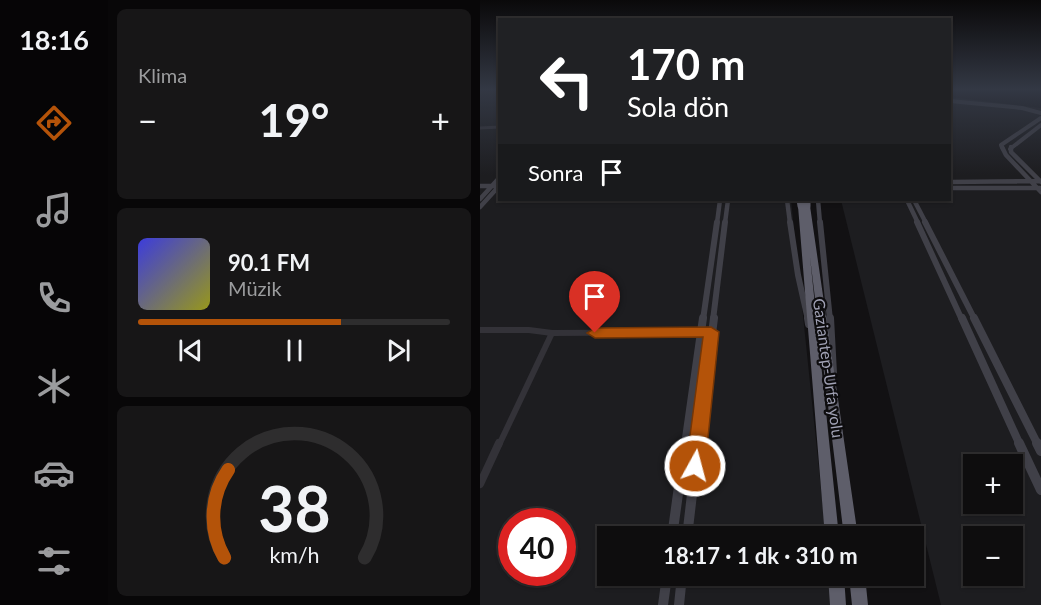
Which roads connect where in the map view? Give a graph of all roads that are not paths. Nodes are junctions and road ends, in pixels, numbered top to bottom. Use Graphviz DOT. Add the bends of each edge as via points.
graph roads {
  1 [pos="1041,118"];
  2 [pos="1041,125"];
  3 [pos="498,127"];
  4 [pos="480,128"];
  5 [pos="1031,181"];
  6 [pos="951,182"];
  7 [pos="1041,182"];
  8 [pos="480,188"];
  9 [pos="496,188"];
  10 [pos="951,188"];
  11 [pos="1040,190"];
  12 [pos="480,199"];
  13 [pos="720,201"];
  14 [pos="728,201"];
  15 [pos="818,201"];
  16 [pos="907,201"];
  17 [pos="915,201"];
  18 [pos="788,203"];
  19 [pos="804,203"];
  20 [pos="480,207"];
  21 [pos="819,210"];
  22 [pos="480,330"];
  23 [pos="707,332"];
  24 [pos="552,333"];
  25 [pos="813,339"];
  26 [pos="833,399"];
  27 [pos="1041,451"];
  28 [pos="480,484"];
  29 [pos="1041,490"];
  30 [pos="674,526"];
  31 [pos="688,526"];
  32 [pos="831,526"];
  33 [pos="850,526"];
  34 [pos="666,586"];
  35 [pos="681,586"];
  36 [pos="837,586"];
  37 [pos="858,586"];
  38 [pos="663,605"];
  39 [pos="679,605"];
  40 [pos="838,605"];
  41 [pos="861,605"];
  1 -- 5 [label="street" via="1001,145"];
  2 -- 7 [label="street" via="1010,148"];
  3 -- 4 [label="street"];
  5 -- 6 [label="street"];
  5 -- 7 [label="street"];
  5 -- 11 [label="street"];
  8 -- 9 [label="street"];
  9 -- 12 [label="street"];
  9 -- 20 [label="street"];
  10 -- 11 [label="street"];
  13 -- 23 [label="street"];
  14 -- 23 [label="street"];
  15 -- 21 [label="street"];
  16 -- 29 [label="street"];
  17 -- 27 [label="street"];
  18 -- 21 [label="street" via="816,205"];
  18 -- 25 [label="street" via="798,275"];
  19 -- 25 [label="highway, Gaziantep-Urfa yolu"];
  19 -- 26 [label="highway, Gaziantep-Urfa yolu"];
  21 -- 26 [label="street" via="833,350"];
  22 -- 24 [label="street"];
  23 -- 24 [label="street"];
  23 -- 30 [label="street"];
  23 -- 31 [label="street"];
  24 -- 28 [label="street"];
  25 -- 32 [label="highway, Gaziantep-Urfa yolu"];
  26 -- 33 [label="highway, Gaziantep-Urfa yolu"];
  34 -- 38 [label="street"];
  35 -- 39 [label="street"];
  36 -- 40 [label="highway"];
  37 -- 41 [label="highway"];
}
